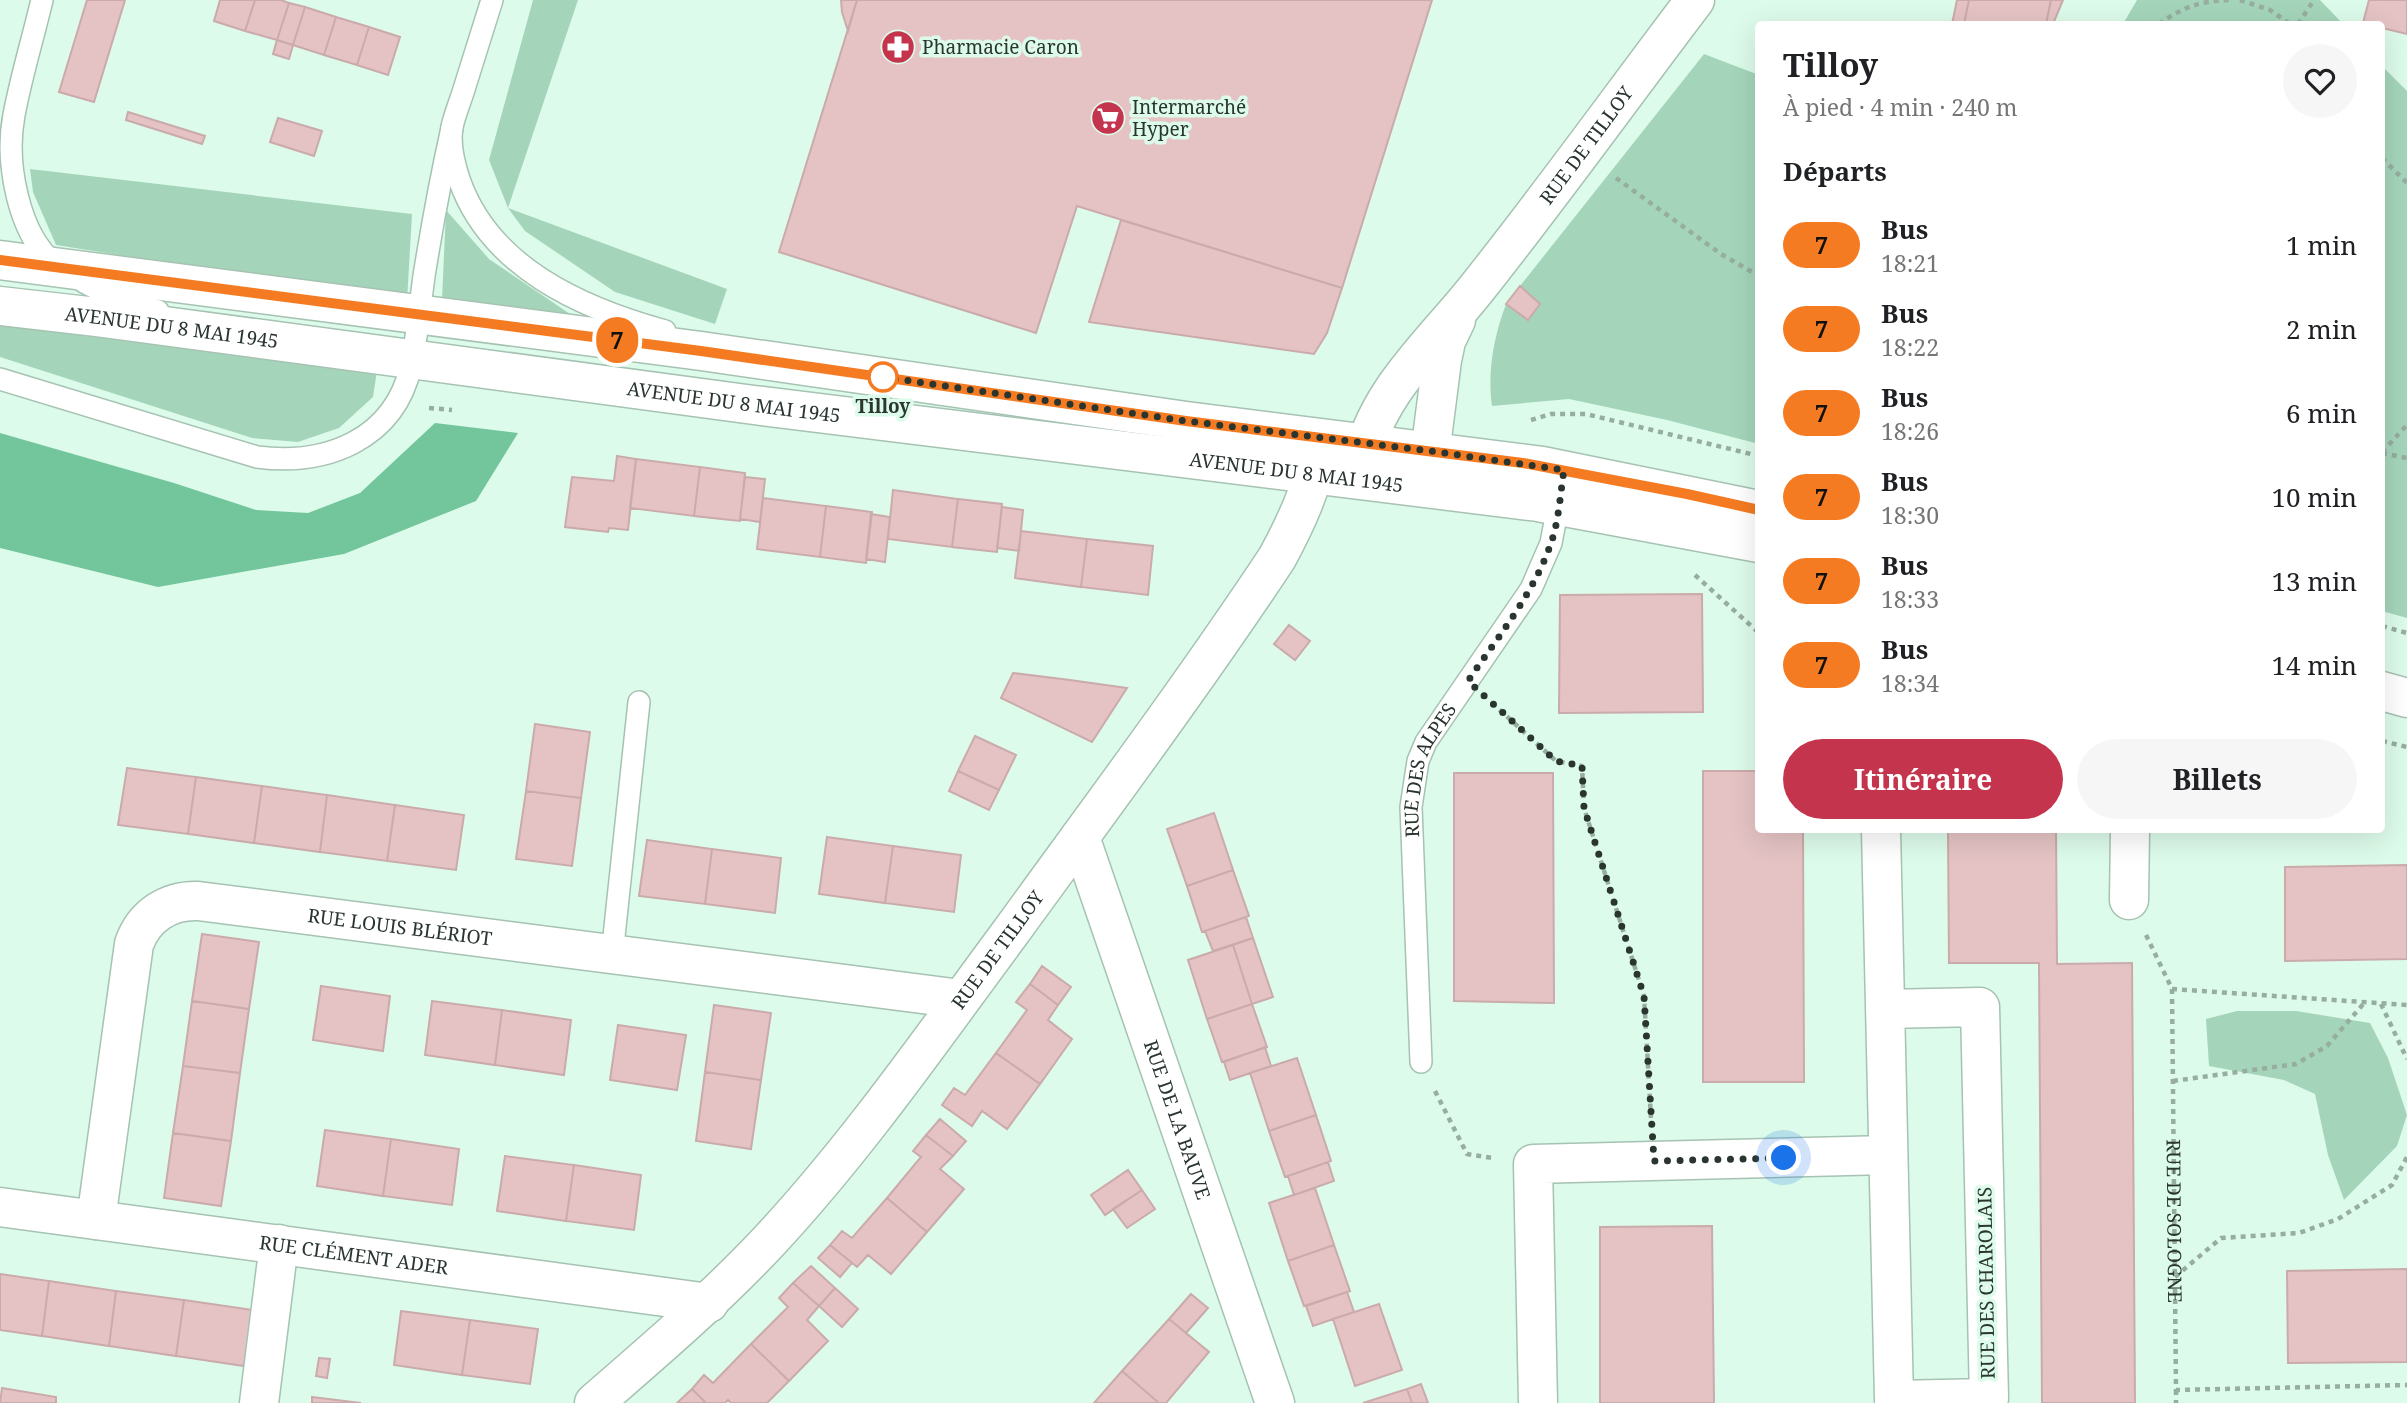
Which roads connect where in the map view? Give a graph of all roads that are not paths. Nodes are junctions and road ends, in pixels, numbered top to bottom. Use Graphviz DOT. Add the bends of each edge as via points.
graph roads {
  1 [pos="42,0"];
  2 [pos="492,0"];
  3 [pos="1695,0"];
  4 [pos="13,117"];
  5 [pos="452,128"];
  6 [pos="0,145"];
  7 [pos="0,260"];
  8 [pos="62,270"];
  9 [pos="1476,289"];
  10 [pos="0,306"];
  11 [pos="418,315"];
  12 [pos="215,334"];
  13 [pos="411,359"];
  14 [pos="816,368"];
  15 [pos="0,379"];
  16 [pos="1318,456"];
  17 [pos="1361,461"];
  18 [pos="1428,469"];
  19 [pos="1562,488"];
  20 [pos="1755,510"];
  21 [pos="1755,542"];
  22 [pos="2385,692"];
  23 [pos="2407,698"];
  24 [pos="639,702"];
  25 [pos="1881,833"];
  26 [pos="2130,833"];
  27 [pos="1080,837"];
  28 [pos="2129,900"];
  29 [pos="612,955"];
  30 [pos="961,999"];
  31 [pos="1885,1009"];
  32 [pos="1421,1062"];
  33 [pos="1888,1155"];
  34 [pos="0,1207"];
  35 [pos="96,1220"];
  36 [pos="279,1244"];
  37 [pos="709,1303"];
  38 [pos="1262,1395"];
  39 [pos="259,1403"];
  40 [pos="594,1403"];
  41 [pos="1538,1403"];
  1 -- 4 [label="lane"];
  2 -- 5 [label="lane"];
  3 -- 9 [label="street, RUE DE TILLOY"];
  4 -- 6 [label="lane"];
  4 -- 8 [label="lane" via="14,175 22,214 40,249"];
  5 -- 11 [label="lane"];
  5 -- 14 [label="lane" via="455,168 472,210 506,253 550,285 634,323"];
  7 -- 8 [label="street, AVENUE DU 8 MAI 1945"];
  8 -- 11 [label="street, AVENUE DU 8 MAI 1945"];
  8 -- 12 [label="lane" via="105,293"];
  9 -- 17 [label="street, RUE DE TILLOY" via="1394,387 1379,412"];
  9 -- 18 [label="street, RUE DE TILLOY" via="1446,341"];
  10 -- 12 [label="street, AVENUE DU 8 MAI 1945"];
  11 -- 13 [label="lane"];
  11 -- 14 [label="street, AVENUE DU 8 MAI 1945"];
  12 -- 13 [label="street, AVENUE DU 8 MAI 1945"];
  13 -- 15 [label="lane" via="397,400 363,438 333,453 293,460 257,457"];
  13 -- 16 [label="street, AVENUE DU 8 MAI 1945" via="768,407"];
  14 -- 16 [label="street, AVENUE DU 8 MAI 1945" via="1186,421"];
  16 -- 17 [label="street, AVENUE DU 8 MAI 1945"];
  16 -- 27 [label="street, RUE DE TILLOY" via="1302,510 1277,558"];
  17 -- 18 [label="street, AVENUE DU 8 MAI 1945"];
  18 -- 19 [label="street, AVENUE DU 8 MAI 1945"];
  19 -- 20 [label="street, AVENUE DU 8 MAI 1945"];
  19 -- 21 [label="street, AVENUE DU 8 MAI 1945"];
  19 -- 32 [label="lane, RUE DES ALPES" via="1551,544 1531,589 1426,742 1418,761 1411,807"];
  22 -- 23 [label="street"];
  24 -- 29 [label="lane"];
  25 -- 31 [label="street, RUE DES CHAROLAIS"];
  26 -- 28 [label="street"];
  27 -- 30 [label="street, RUE DE TILLOY"];
  27 -- 38 [label="street, RUE DE LA BAUVE"];
  29 -- 30 [label="street, RUE LOUIS BLÉRIOT"];
  29 -- 35 [label="street, RUE LOUIS BLÉRIOT" via="198,901 163,908 144,924 134,944"];
  30 -- 37 [label="street, RUE DE TILLOY" via="831,1170"];
  31 -- 33 [label="street, RUE DES CHAROLAIS"];
  31 -- 33 [label="street, RUE DES CHAROLAIS" via="1980,1007 1989,1398 1894,1400"];
  33 -- 41 [label="street" via="1533,1164"];
  34 -- 35 [label="street, RUE CLÉMENT ADER"];
  35 -- 36 [label="street, RUE CLÉMENT ADER"];
  36 -- 37 [label="street, RUE CLÉMENT ADER"];
  36 -- 39 [label="street"];
  37 -- 40 [label="street, RUE DE TILLOY"];
}
